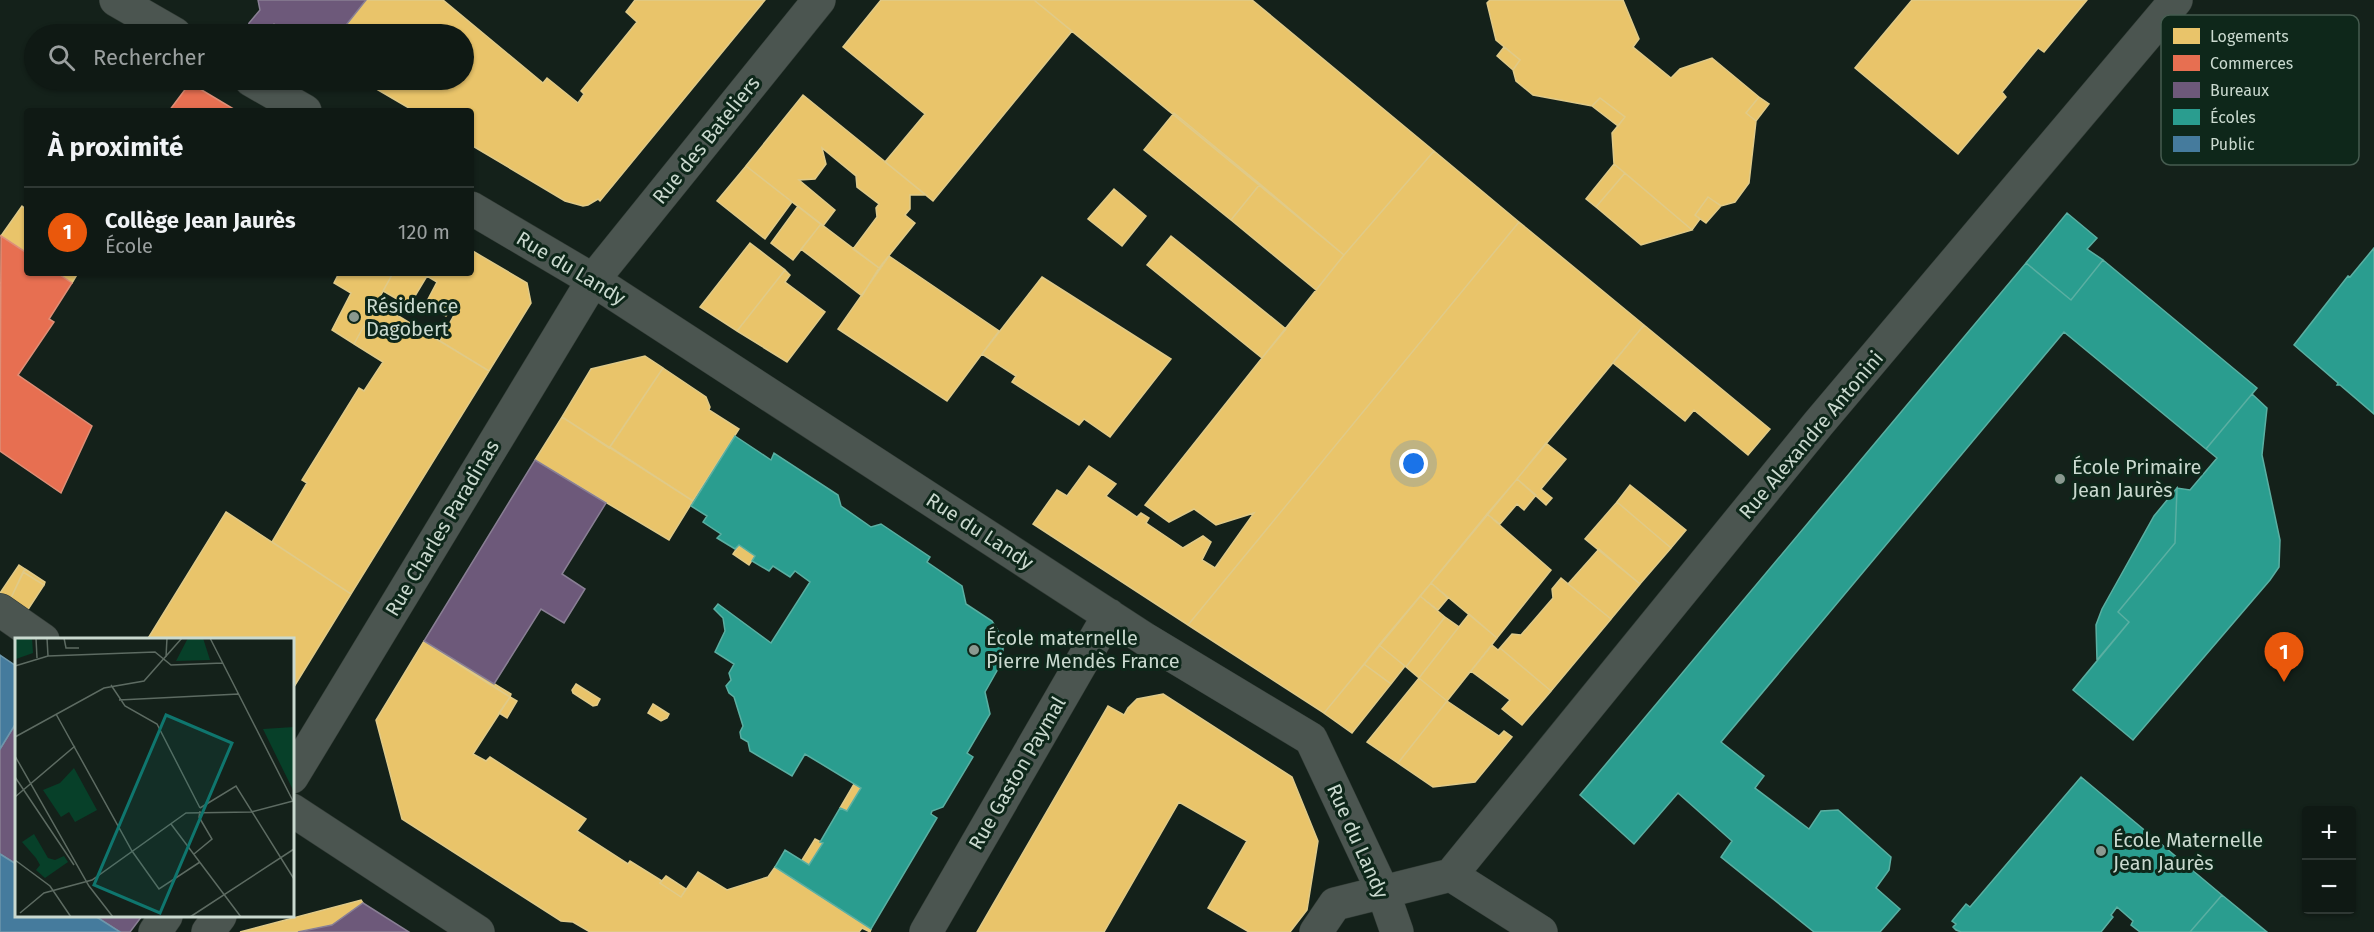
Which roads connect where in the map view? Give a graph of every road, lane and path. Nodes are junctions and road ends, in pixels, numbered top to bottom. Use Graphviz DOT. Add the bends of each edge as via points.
graph roads {
  1 [pos="116,0"];
  2 [pos="819,0"];
  3 [pos="2176,0"];
  4 [pos="2163,15"];
  5 [pos="2161,18"];
  6 [pos="158,24"];
  7 [pos="268,90"];
  8 [pos="300,108"];
  9 [pos="474,210"];
  10 [pos="593,280"];
  11 [pos="0,610"];
  12 [pos="1109,615"];
  13 [pos="42,638"];
  14 [pos="294,774"];
  15 [pos="294,811"];
  16 [pos="1451,875"];
  17 [pos="1383,892"];
  18 [pos="165,917"];
  19 [pos="219,917"];
  20 [pos="155,932"];
  21 [pos="208,932"];
  22 [pos="478,932"];
  23 [pos="926,932"];
  24 [pos="1316,932"];
  25 [pos="1397,932"];
  26 [pos="1541,932"];
  1 -- 6 [label="street"];
  2 -- 10 [label="street, Rue des Bateliers"];
  3 -- 4 [label="street, Rue Alexandre Antonini"];
  5 -- 16 [label="street, Rue Alexandre Antonini" via="1818,424"];
  7 -- 8 [label="street"];
  9 -- 10 [label="street, Rue du Landy"];
  10 -- 12 [label="street, Rue du Landy"];
  10 -- 14 [label="street, Rue Charles Paradinas"];
  11 -- 13 [label="street"];
  12 -- 17 [label="street, Rue du Landy" via="1311,739"];
  12 -- 23 [label="street, Rue Gaston Paymal"];
  15 -- 22 [label="street"];
  16 -- 17 [label="street"];
  16 -- 26 [label="street"];
  17 -- 24 [label="street" via="1335,904"];
  17 -- 25 [label="street, Rue du Landy"];
  18 -- 20 [label="street"];
  19 -- 21 [label="street"];
}
